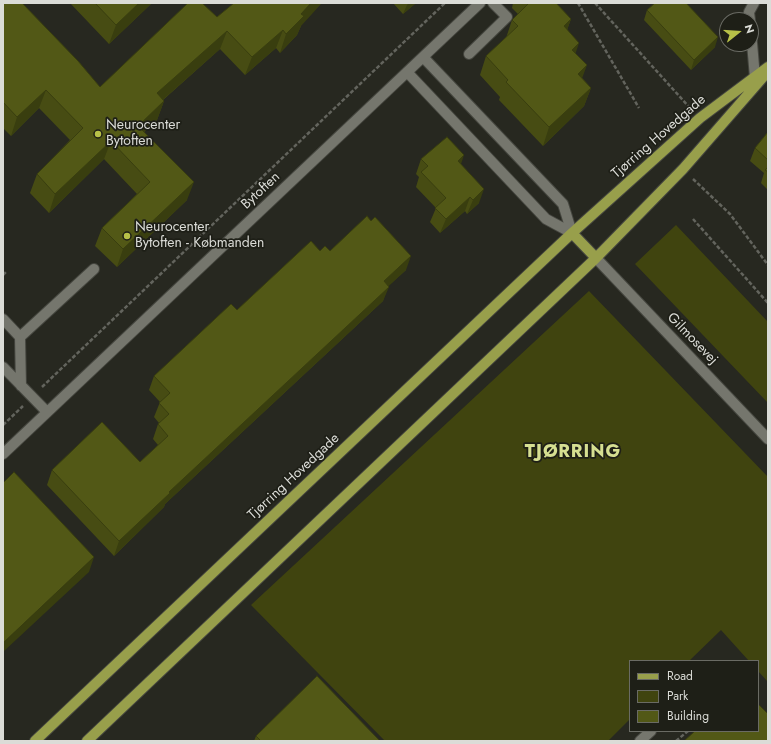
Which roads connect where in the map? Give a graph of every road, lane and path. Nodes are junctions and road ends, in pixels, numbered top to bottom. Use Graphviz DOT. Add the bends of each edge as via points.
graph roads {
  1 [pos="445,3"];
  2 [pos="480,3"];
  3 [pos="494,3"];
  4 [pos="578,3"];
  5 [pos="595,3"];
  6 [pos="753,52"];
  7 [pos="469,54"];
  8 [pos="423,57"];
  9 [pos="768,67"];
  10 [pos="768,71"];
  11 [pos="407,72"];
  12 [pos="755,78"];
  13 [pos="639,108"];
  14 [pos="700,118"];
  15 [pos="683,169"];
  16 [pos="693,220"];
  17 [pos="572,233"];
  18 [pos="596,258"];
  19 [pos="768,265"];
  20 [pos="94,269"];
  21 [pos="7,271"];
  22 [pos="3,274"];
  23 [pos="768,303"];
  24 [pos="3,319"];
  25 [pos="20,337"];
  26 [pos="3,367"];
  27 [pos="21,386"];
  28 [pos="32,397"];
  29 [pos="47,412"];
  30 [pos="3,425"];
  31 [pos="768,439"];
  32 [pos="3,454"];
  33 [pos="650,732"];
  34 [pos="687,732"];
  35 [pos="35,741"];
  36 [pos="87,741"];
  37 [pos="640,741"];
  38 [pos="676,741"];
  1 -- 28 [label="path"];
  2 -- 8 [label="street, Bytoften"];
  3 -- 7 [label="street" via="507,17"];
  4 -- 13 [label="path"];
  5 -- 14 [label="path"];
  6 -- 12 [label="street"];
  8 -- 11 [label="street, Bytoften"];
  8 -- 17 [label="street" via="563,204"];
  9 -- 12 [label="main road, Tjørring Hovedgade"];
  10 -- 15 [label="main road"];
  11 -- 17 [label="street" via="546,219"];
  11 -- 29 [label="street, Bytoften"];
  12 -- 14 [label="main road, Tjørring Hovedgade"];
  14 -- 17 [label="main road, Tjørring Hovedgade"];
  15 -- 18 [label="main road"];
  15 -- 19 [label="path" via="730,214"];
  16 -- 23 [label="path"];
  17 -- 18 [label="main road"];
  17 -- 35 [label="main road, Tjørring Hovedgade"];
  18 -- 31 [label="street, Gilmosevej"];
  18 -- 36 [label="main road"];
  20 -- 25 [label="street"];
  21 -- 22 [label="path"];
  24 -- 25 [label="street"];
  25 -- 27 [label="street"];
  26 -- 27 [label="street"];
  27 -- 28 [label="street"];
  28 -- 29 [label="street"];
  28 -- 30 [label="path"];
  29 -- 32 [label="street, Bytoften"];
  33 -- 37 [label="street"];
  34 -- 38 [label="path"];
}
